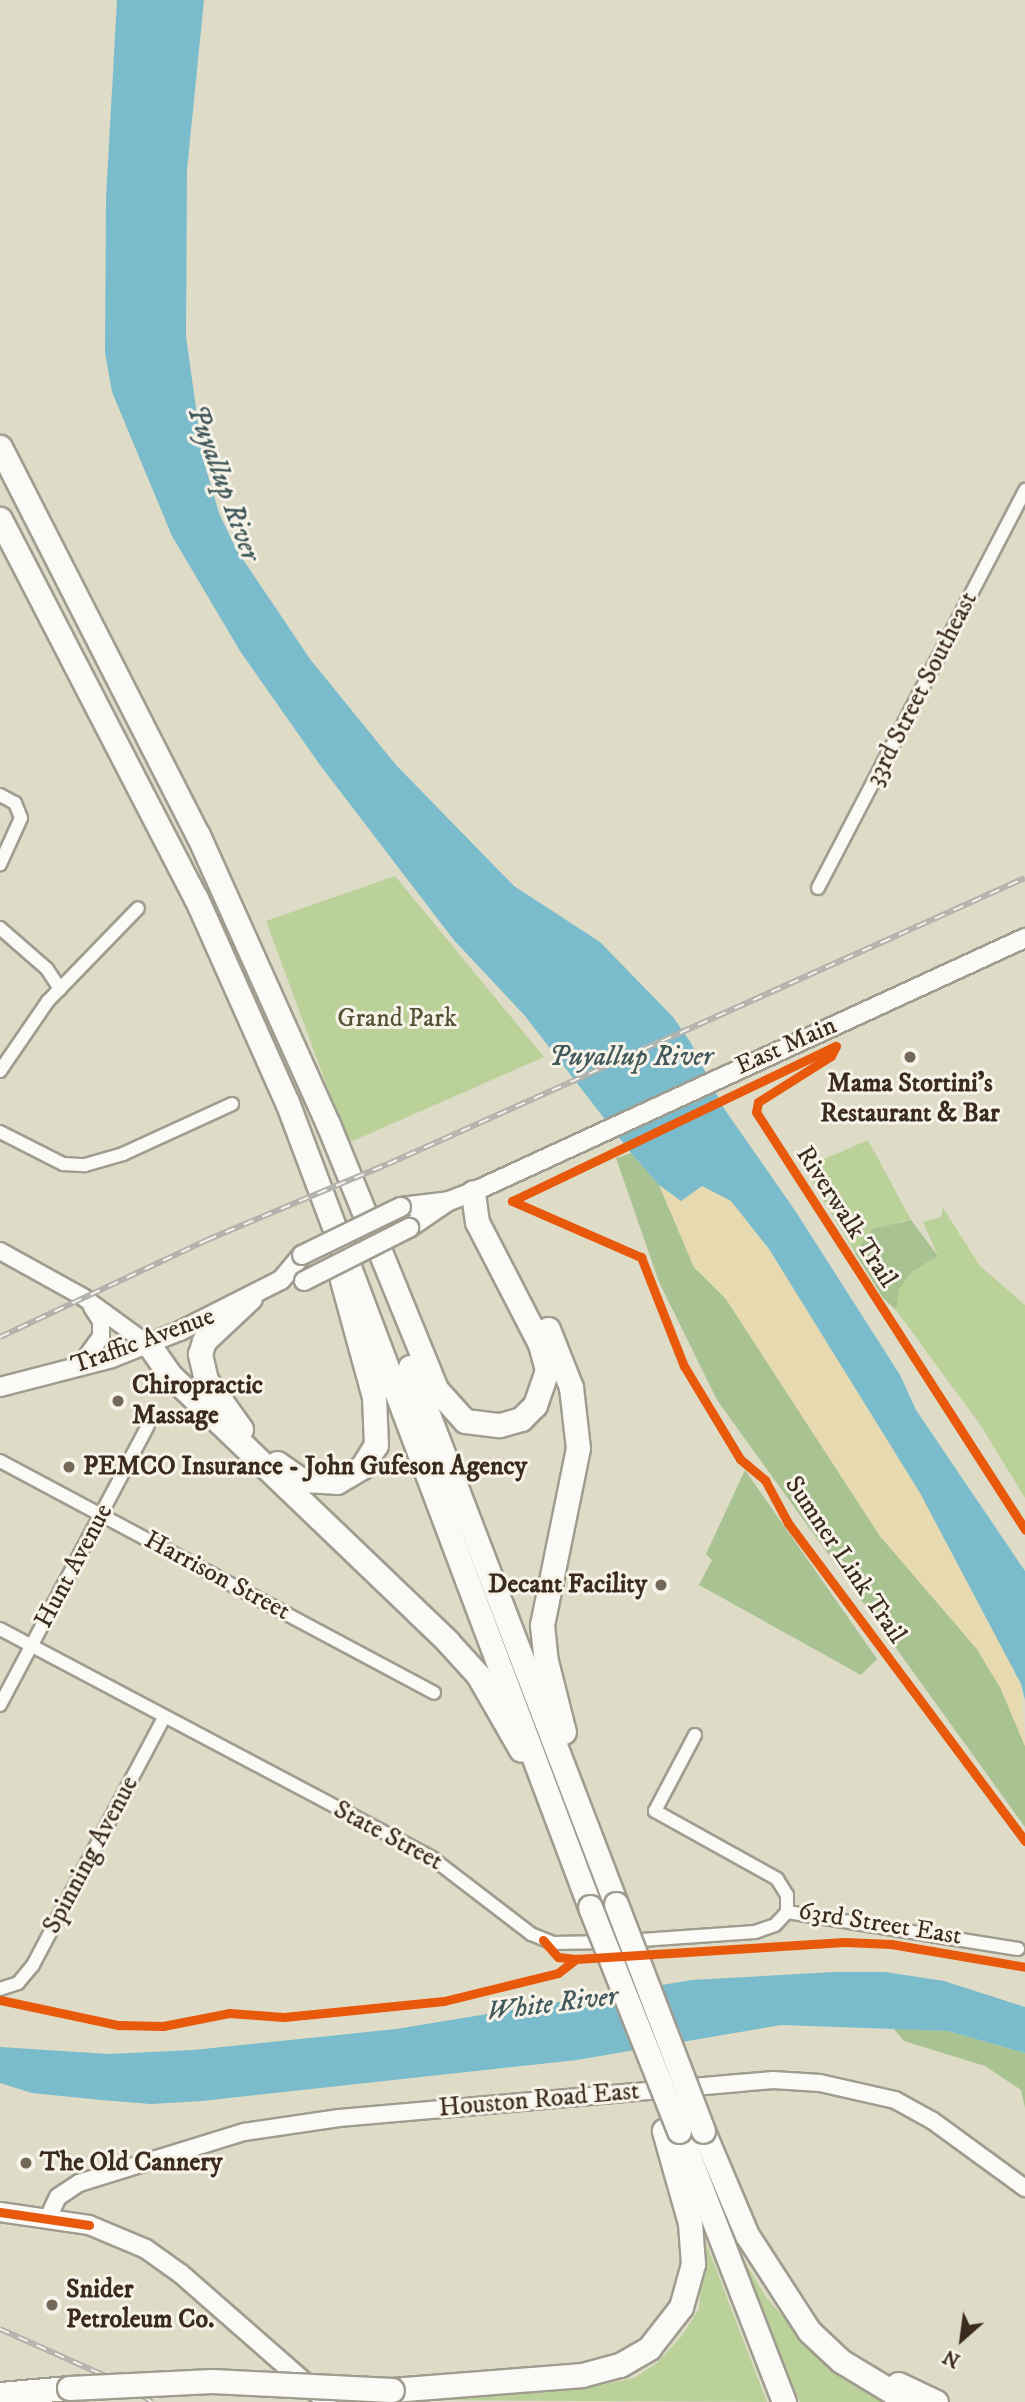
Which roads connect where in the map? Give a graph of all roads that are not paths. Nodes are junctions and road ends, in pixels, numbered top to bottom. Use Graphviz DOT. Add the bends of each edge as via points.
graph roads {
  1 [pos="0,447"];
  2 [pos="1025,490"];
  3 [pos="0,519"];
  4 [pos="0,795"];
  5 [pos="0,864"];
  6 [pos="818,888"];
  7 [pos="138,908"];
  8 [pos="0,928"];
  9 [pos="1025,938"];
  10 [pos="60,989"];
  11 [pos="0,1071"];
  12 [pos="311,1090"];
  13 [pos="232,1104"];
  14 [pos="0,1132"];
  15 [pos="472,1192"];
  16 [pos="324,1195"];
  17 [pos="449,1201"];
  18 [pos="0,1251"];
  19 [pos="281,1280"];
  20 [pos="83,1297"];
  21 [pos="250,1298"];
  22 [pos="149,1345"];
  23 [pos="79,1367"];
  24 [pos="0,1387"];
  25 [pos="148,1426"];
  26 [pos="241,1429"];
  27 [pos="0,1461"];
  28 [pos="101,1515"];
  29 [pos="0,1629"];
  30 [pos="31,1646"];
  31 [pos="434,1693"];
  32 [pos="0,1705"];
  33 [pos="164,1717"];
  34 [pos="695,1735"];
  35 [pos="570,1857"];
  36 [pos="605,1876"];
  37 [pos="787,1912"];
  38 [pos="1018,1949"];
  39 [pos="6,1988"];
  40 [pos="671,2131"];
  41 [pos="1025,2188"];
  42 [pos="0,2212"];
  43 [pos="49,2216"];
  44 [pos="778,2284"];
  45 [pos="69,2388"];
  46 [pos="0,2394"];
  47 [pos="329,2402"];
  48 [pos="784,2402"];
  49 [pos="909,2402"];
  50 [pos="936,2402"];
  1 -- 12 [label="highway" via="147,729"];
  2 -- 6 [label="street, 33rd Street Southeast"];
  3 -- 16 [label="highway" via="196,898"];
  4 -- 5 [label="street" via="15,803 22,818"];
  7 -- 10 [label="street"];
  8 -- 10 [label="street" via="47,969"];
  9 -- 15 [label="main road, East Main"];
  10 -- 11 [label="street" via="24,1032"];
  12 -- 15 [label="highway" via="436,1389 465,1421 500,1426 521,1419 535,1405 547,1370 540,1344 477,1222"];
  12 -- 36 [label="highway" via="371,1266"];
  13 -- 14 [label="street" via="123,1154 85,1166 63,1164"];
  15 -- 17 [label="main road, Traffic Avenue"];
  15 -- 36 [label="highway" via="490,1216 551,1334 571,1387 578,1448 542,1625 553,1692"];
  16 -- 26 [label="highway" via="374,1397 376,1445 362,1467 347,1479 316,1483 286,1472"];
  16 -- 35 [label="highway"];
  17 -- 19 [label="main road, Traffic Avenue, bridge" via="409,1228 304,1281"];
  17 -- 19 [label="main road, Traffic Avenue, bridge" via="401,1207 302,1255"];
  18 -- 20 [label="street"];
  19 -- 21 [label="main road, Traffic Avenue"];
  20 -- 22 [label="street"];
  20 -- 23 [label="street" via="99,1317 102,1332"];
  21 -- 22 [label="main road, Traffic Avenue"];
  21 -- 26 [label="highway" via="204,1340 200,1354 206,1380"];
  22 -- 23 [label="main road, Traffic Avenue"];
  22 -- 26 [label="highway"];
  22 -- 35 [label="highway" via="169,1374 478,1675 524,1757"];
  23 -- 24 [label="main road, Traffic Avenue"];
  25 -- 28 [label="street, Hunt Avenue"];
  27 -- 28 [label="street, Harrison Street"];
  28 -- 30 [label="street, Hunt Avenue"];
  28 -- 31 [label="street, Harrison Street"];
  29 -- 30 [label="street, State Street"];
  30 -- 32 [label="street, Hunt Avenue"];
  30 -- 33 [label="street, State Street"];
  33 -- 37 [label="street, State Street" via="432,1858 531,1934 553,1943 755,1932 775,1925"];
  33 -- 39 [label="street, Spinning Avenue" via="37,1956"];
  34 -- 37 [label="street, 63rd Street East" via="655,1811 765,1871 785,1890"];
  35 -- 40 [label="highway, bridge"];
  36 -- 44 [label="highway, bridge" via="747,2235"];
  37 -- 38 [label="street, 63rd Street East"];
  40 -- 45 [label="highway, bridge" via="690,2223 693,2264 681,2307 649,2348 620,2365 582,2375 392,2390 212,2381"];
  40 -- 48 [label="highway"];
  41 -- 43 [label="street, Houston Road East" via="933,2120 895,2100 820,2082 773,2080 339,2118 244,2132 79,2183 58,2197"];
  42 -- 43 [label="main road"];
  43 -- 47 [label="main road" via="110,2231 159,2258"];
  44 -- 49 [label="highway" via="809,2331 841,2361"];
  44 -- 50 [label="highway" via="849,2352"];
  45 -- 46 [label="highway"];
  45 -- 47 [label="highway, bridge"];
}
